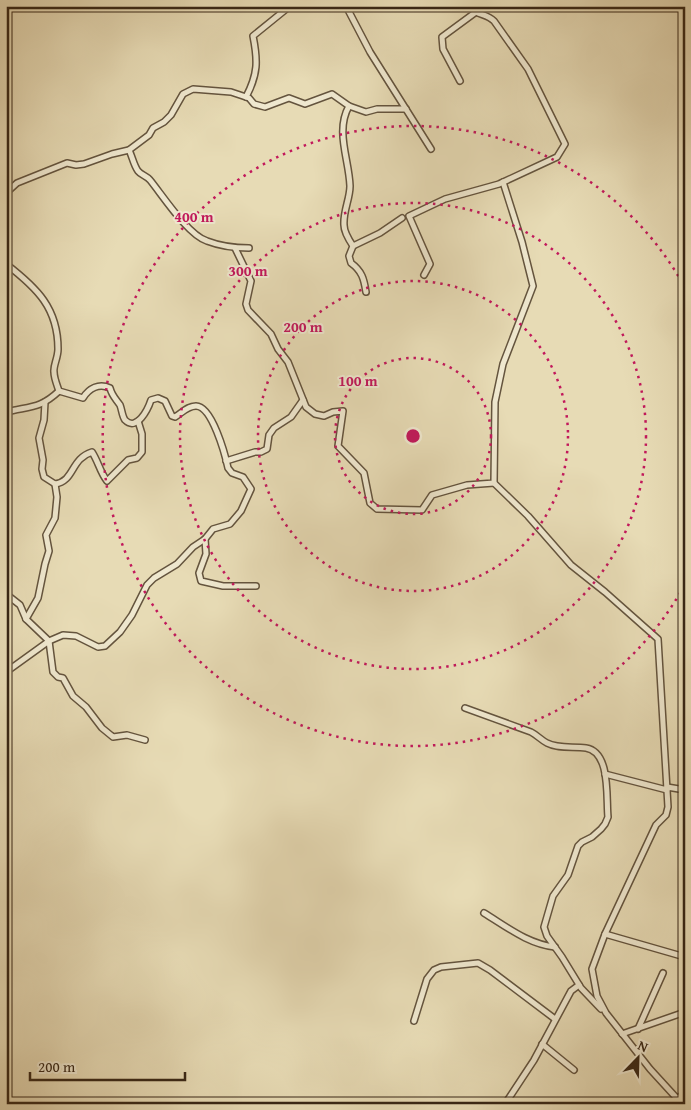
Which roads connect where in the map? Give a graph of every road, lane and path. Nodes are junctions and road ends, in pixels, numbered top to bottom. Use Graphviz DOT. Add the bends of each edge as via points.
graph roads {
  1 [pos="290,6"];
  2 [pos="346,6"];
  3 [pos="470,6"];
  4 [pos="476,12"];
  5 [pos="460,81"];
  6 [pos="246,97"];
  7 [pos="349,106"];
  8 [pos="406,109"];
  9 [pos="431,149"];
  10 [pos="129,150"];
  11 [pos="503,182"];
  12 [pos="6,193"];
  13 [pos="402,218"];
  14 [pos="352,246"];
  15 [pos="236,248"];
  16 [pos="249,248"];
  17 [pos="6,264"];
  18 [pos="424,275"];
  19 [pos="366,292"];
  20 [pos="59,391"];
  21 [pos="303,400"];
  22 [pos="45,402"];
  23 [pos="6,412"];
  24 [pos="138,421"];
  25 [pos="226,461"];
  26 [pos="494,483"];
  27 [pos="55,484"];
  28 [pos="205,540"];
  29 [pos="256,586"];
  30 [pos="6,594"];
  31 [pos="26,619"];
  32 [pos="49,641"];
  33 [pos="6,672"];
  34 [pos="465,708"];
  35 [pos="145,740"];
  36 [pos="605,774"];
  37 [pos="667,789"];
  38 [pos="685,790"];
  39 [pos="484,913"];
  40 [pos="606,934"];
  41 [pos="555,947"];
  42 [pos="685,957"];
  43 [pos="663,973"];
  44 [pos="579,984"];
  45 [pos="685,1012"];
  46 [pos="606,1014"];
  47 [pos="555,1020"];
  48 [pos="414,1021"];
  49 [pos="638,1029"];
  50 [pos="622,1034"];
  51 [pos="542,1044"];
  52 [pos="574,1070"];
  53 [pos="685,1093"];
  54 [pos="677,1098"];
  55 [pos="507,1101"];
  56 [pos="670,1104"];
  57 [pos="682,1104"];
  1 -- 6 [label="street" via="254,36 255,76"];
  2 -- 8 [label="street"];
  3 -- 4 [label="street"];
  4 -- 5 [label="street" via="442,37 443,49"];
  4 -- 11 [label="street" via="489,15 528,69 565,144 557,157"];
  6 -- 7 [label="street" via="265,107 289,98 305,104 332,94"];
  6 -- 10 [label="street" via="231,92 193,89 183,94 164,122"];
  7 -- 8 [label="street" via="366,112"];
  7 -- 14 [label="street" via="342,138 350,188 344,225"];
  8 -- 9 [label="street"];
  10 -- 12 [label="street" via="84,164 67,162 17,183"];
  10 -- 15 [label="street" via="138,172 149,178 189,228 206,241"];
  11 -- 18 [label="street" via="445,199 410,216 430,264"];
  11 -- 26 [label="street" via="533,286 503,364 495,402"];
  13 -- 14 [label="street" via="380,234"];
  14 -- 19 [label="street" via="351,263 364,276"];
  15 -- 16 [label="street"];
  15 -- 21 [label="street" via="251,281 246,304 248,310 271,334 293,371"];
  17 -- 20 [label="street" via="44,298 54,320 58,360 53,371"];
  20 -- 22 [label="street"];
  20 -- 24 [label="street" via="83,398 93,388 105,386 110,388 120,405 123,418 134,423"];
  21 -- 25 [label="street" via="291,417 274,428 269,435 267,449"];
  21 -- 26 [label="street" via="306,407 319,416 343,411 338,446 364,473 370,503 377,509 422,510 432,495 467,485"];
  22 -- 23 [label="street" via="24,410"];
  22 -- 27 [label="street" via="39,438 42,469 44,477"];
  24 -- 25 [label="street" via="148,410 151,400 158,398 165,401 175,417 190,407 201,407 212,420"];
  24 -- 27 [label="street" via="142,452 137,458 128,460 107,481 92,452 79,458 66,480"];
  25 -- 28 [label="street" via="232,473 243,477 252,489 230,524 213,529"];
  26 -- 37 [label="street" via="571,565 658,640"];
  27 -- 31 [label="street" via="55,518 46,536 49,551 38,598"];
  28 -- 29 [label="street" via="206,554 199,573 202,581 222,586"];
  28 -- 32 [label="street" via="147,585 132,615 105,646 98,647 76,636 63,634"];
  30 -- 31 [label="street" via="20,605"];
  31 -- 32 [label="street"];
  32 -- 33 [label="street"];
  32 -- 35 [label="street" via="53,672 63,678 72,696 86,707 102,728 113,737 127,734"];
  34 -- 36 [label="street" via="531,732 554,745 588,748 602,760"];
  36 -- 37 [label="street"];
  36 -- 41 [label="street" via="606,824 578,846 568,875 553,896 544,927"];
  37 -- 38 [label="street"];
  37 -- 40 [label="street" via="666,814 656,826"];
  39 -- 41 [label="street" via="532,942"];
  40 -- 42 [label="street"];
  40 -- 46 [label="street" via="592,969 597,996"];
  41 -- 44 [label="street"];
  43 -- 49 [label="street"];
  44 -- 46 [label="street"];
  44 -- 47 [label="street" via="571,991"];
  45 -- 49 [label="street"];
  46 -- 50 [label="street"];
  47 -- 48 [label="street" via="478,963 434,970 427,978"];
  47 -- 51 [label="street"];
  49 -- 50 [label="street"];
  50 -- 54 [label="street"];
  51 -- 52 [label="street"];
  51 -- 55 [label="street"];
  53 -- 54 [label="street"];
  54 -- 56 [label="street"];
  54 -- 57 [label="street"];
}
